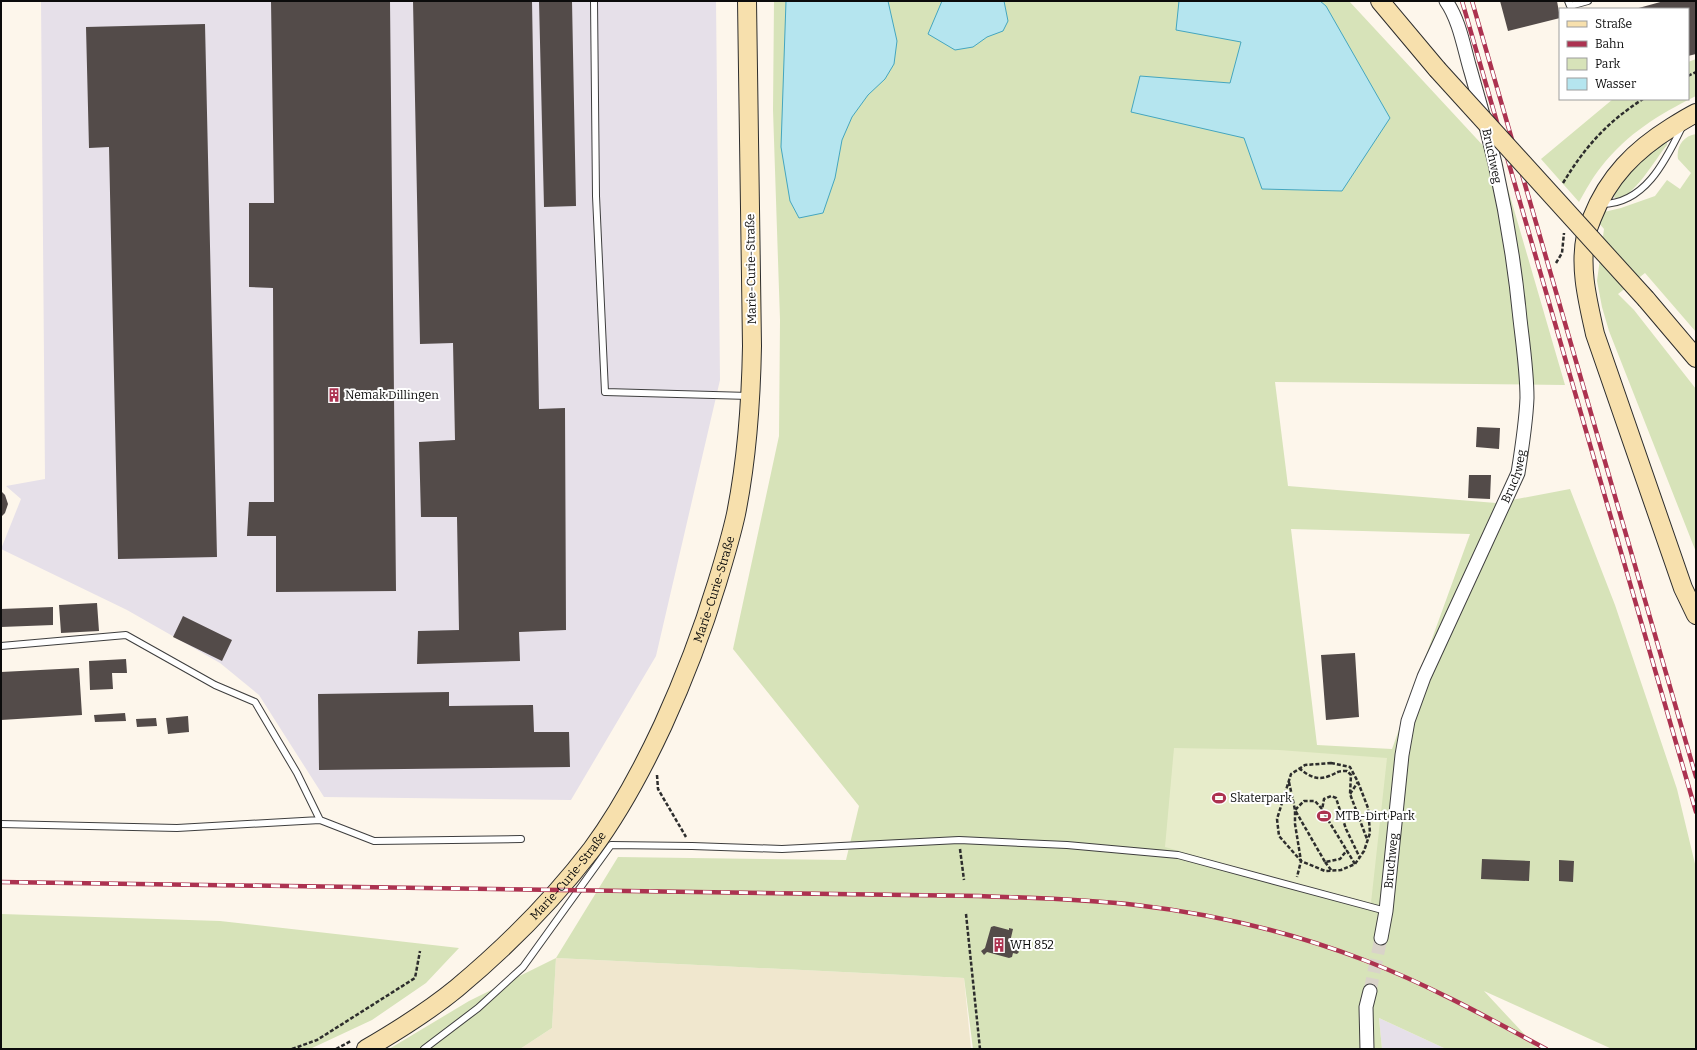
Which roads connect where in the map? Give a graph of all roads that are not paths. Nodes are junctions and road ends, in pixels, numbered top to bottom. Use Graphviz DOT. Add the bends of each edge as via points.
graph roads {
  1 [pos="594,1"];
  2 [pos="746,1"];
  3 [pos="1380,1"];
  4 [pos="1446,1"];
  5 [pos="1568,1"];
  6 [pos="1588,1"];
  7 [pos="1696,113"];
  8 [pos="1681,129"];
  9 [pos="1598,204"];
  10 [pos="1696,358"];
  11 [pos="751,396"];
  12 [pos="1696,615"];
  13 [pos="1,646"];
  14 [pos="320,820"];
  15 [pos="1,824"];
  16 [pos="521,839"];
  17 [pos="1386,911"];
  18 [pos="1381,938"];
  19 [pos="1370,991"];
  20 [pos="361,1044"];
  21 [pos="424,1049"];
  22 [pos="1367,1049"];
  1 -- 11 [label="lane" via="596,196 605,392"];
  2 -- 11 [label="main road, Marie-Curie-Straße"];
  3 -- 10 [label="main road, bridge" via="1436,69 1646,299"];
  4 -- 17 [label="street, Bruchweg" via="1451,7 1481,105 1507,222 1523,347 1526,404 1524,437 1518,473 1424,677 1408,721 1402,755"];
  5 -- 6 [label="lane" via="1570,6"];
  7 -- 8 [label="main road"];
  8 -- 9 [label="main road" via="1627,162 1612,180"];
  8 -- 9 [label="lane" via="1667,156 1640,191 1621,202"];
  9 -- 12 [label="main road" via="1586,235 1583,271 1595,334 1684,588"];
  11 -- 20 [label="main road, Marie-Curie-Straße" via="745,462 736,515 700,636 653,746 621,804 592,849 544,906 500,950 456,989 401,1028"];
  13 -- 14 [label="lane" via="126,635 215,685 255,702 297,773"];
  14 -- 15 [label="lane" via="177,828"];
  14 -- 16 [label="lane" via="374,842"];
  17 -- 18 [label="street, Bruchweg"];
  17 -- 21 [label="lane" via="1178,855 1067,845 960,840 782,849 611,845 523,967 478,1008"];
  19 -- 22 [label="street" via="1366,1007"];
}
